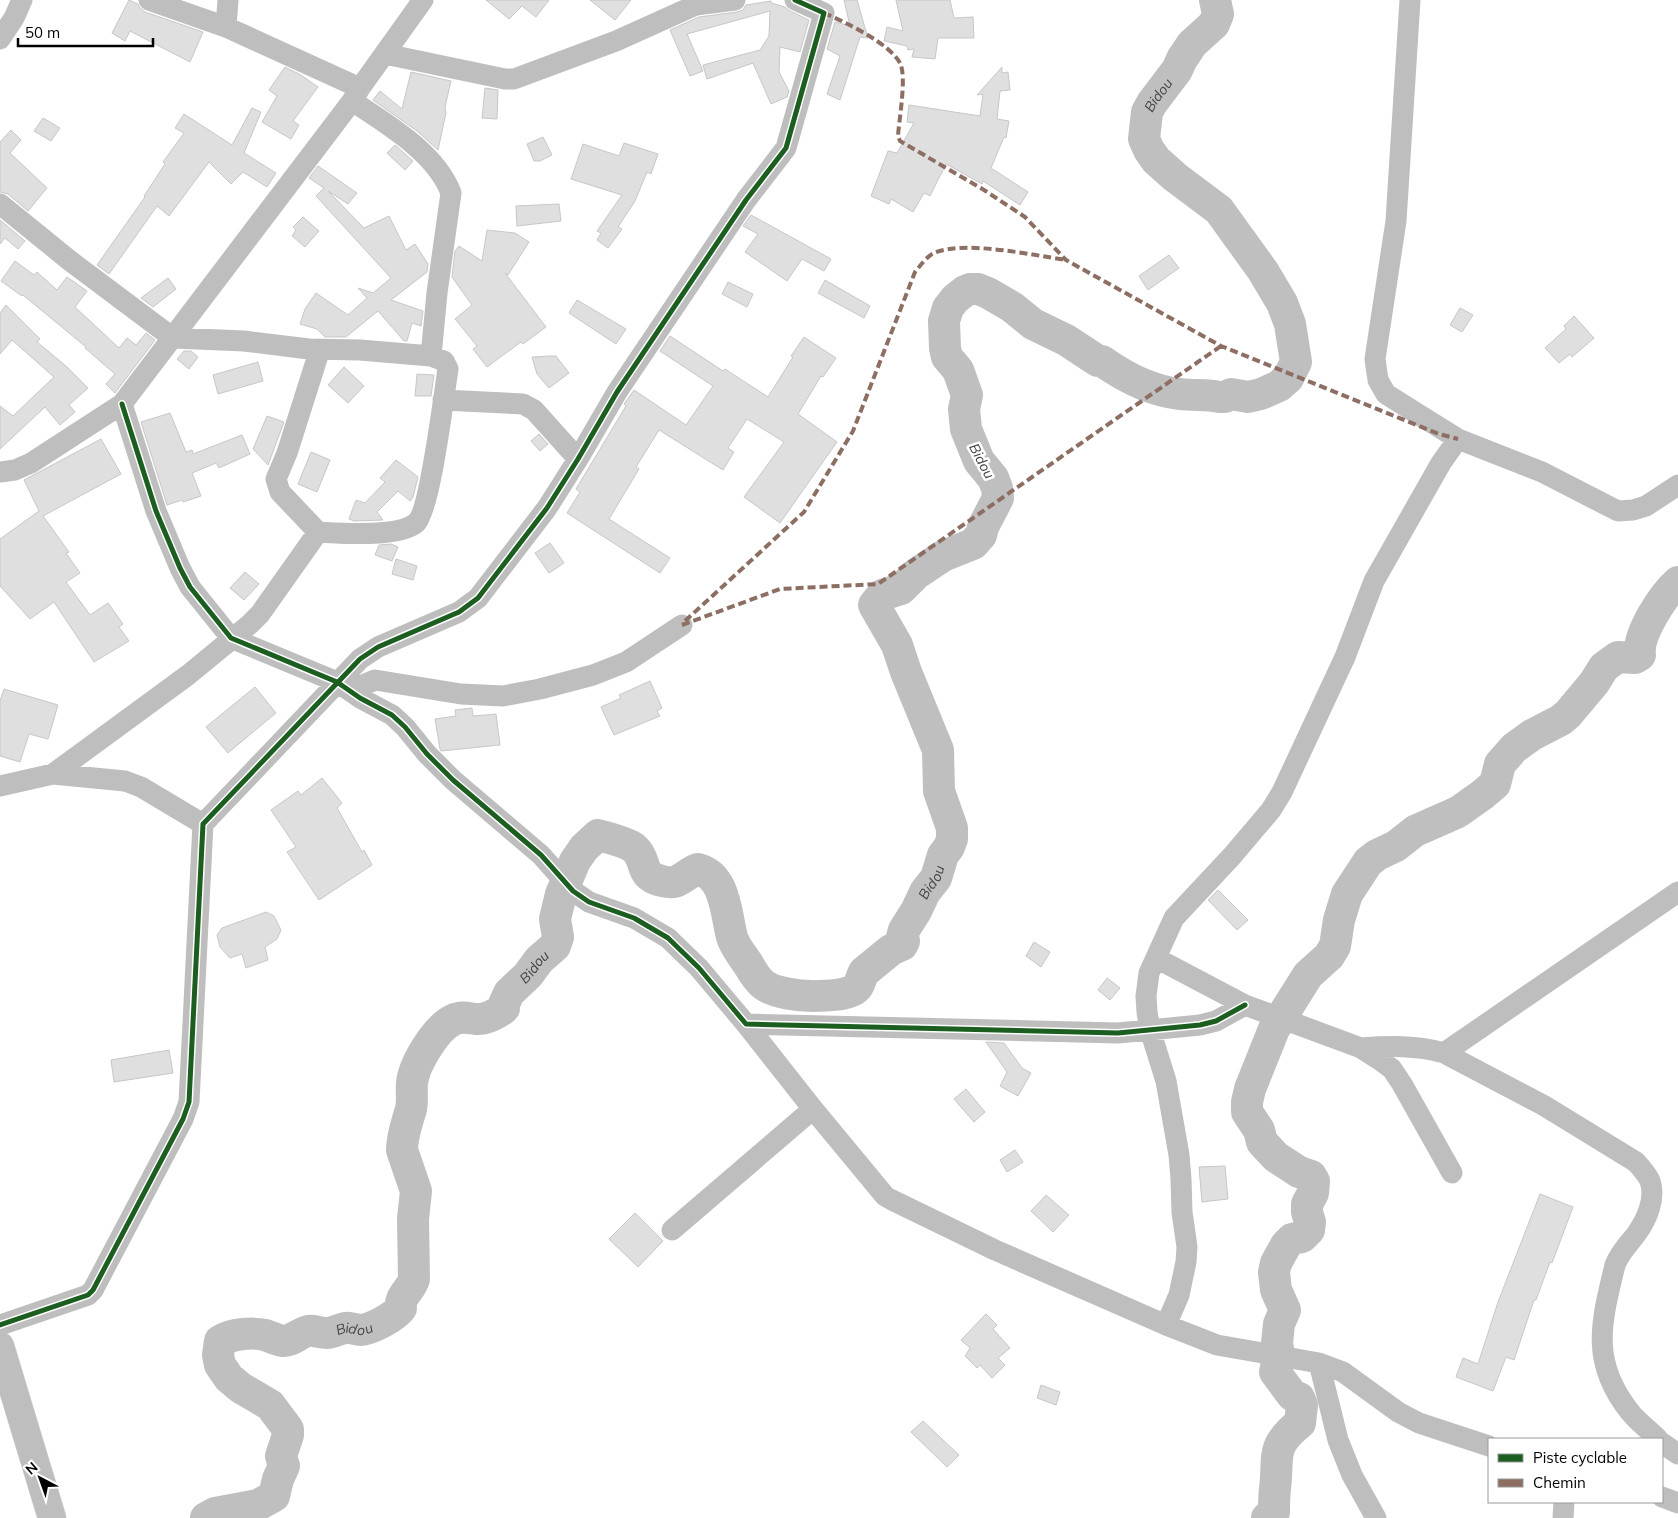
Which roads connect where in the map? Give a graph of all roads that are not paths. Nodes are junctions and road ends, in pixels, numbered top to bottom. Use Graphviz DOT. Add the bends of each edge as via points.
graph roads {
  1 [pos="22,0"];
  2 [pos="149,0"];
  3 [pos="228,0"];
  4 [pos="423,0"];
  5 [pos="735,0"];
  6 [pos="795,0"];
  7 [pos="1410,0"];
  8 [pos="692,2"];
  9 [pos="226,27"];
  10 [pos="0,39"];
  11 [pos="385,54"];
  12 [pos="356,94"];
  13 [pos="0,204"];
  14 [pos="173,338"];
  15 [pos="320,349"];
  16 [pos="431,356"];
  17 [pos="444,400"];
  18 [pos="122,404"];
  19 [pos="1458,439"];
  20 [pos="578,459"];
  21 [pos="0,472"];
  22 [pos="1678,485"];
  23 [pos="318,532"];
  24 [pos="682,625"];
  25 [pos="231,638"];
  26 [pos="345,687"];
  27 [pos="53,774"];
  28 [pos="0,786"];
  29 [pos="203,824"];
  30 [pos="1678,892"];
  31 [pos="1156,958"];
  32 [pos="1245,1004"];
  33 [pos="746,1024"];
  34 [pos="1150,1030"];
  35 [pos="1361,1048"];
  36 [pos="1444,1053"];
  37 [pos="812,1109"];
  38 [pos="1452,1173"];
  39 [pos="672,1230"];
  40 [pos="0,1325"];
  41 [pos="1166,1325"];
  42 [pos="0,1346"];
  43 [pos="1319,1363"];
  44 [pos="1657,1438"];
  45 [pos="1663,1444"];
  46 [pos="1488,1446"];
  47 [pos="1678,1454"];
  48 [pos="1663,1498"];
  49 [pos="1564,1503"];
  50 [pos="1678,1503"];
  51 [pos="52,1518"];
  52 [pos="1376,1518"];
  53 [pos="1563,1518"];
  1 -- 10 [label="street"];
  2 -- 9 [label="street"];
  3 -- 9 [label="street"];
  4 -- 11 [label="street"];
  5 -- 8 [label="street"];
  6 -- 20 [label="street" via="824,13 786,148 746,200 617,392"];
  7 -- 19 [label="street" via="1396,222 1375,359 1378,380 1386,394"];
  8 -- 11 [label="street" via="616,41 514,79"];
  9 -- 12 [label="street"];
  11 -- 12 [label="street"];
  12 -- 14 [label="street"];
  12 -- 16 [label="street" via="439,168 451,193"];
  13 -- 14 [label="street"];
  14 -- 15 [label="street"];
  14 -- 18 [label="street"];
  15 -- 16 [label="street"];
  15 -- 23 [label="street" via="276,479 280,492"];
  16 -- 17 [label="street" via="444,361 448,369"];
  17 -- 20 [label="street" via="523,404 534,410"];
  17 -- 23 [label="street" via="427,494 417,522 409,527 368,534"];
  18 -- 21 [label="street" via="31,463"];
  18 -- 25 [label="street" via="156,511 180,568 190,587"];
  19 -- 22 [label="street" via="1542,472 1618,510 1646,506"];
  19 -- 31 [label="street" via="1441,462 1374,581 1345,656 1282,792 1232,856 1174,918"];
  20 -- 26 [label="street" via="547,508 478,598 459,612 378,647 360,659"];
  23 -- 25 [label="street" via="260,614"];
  24 -- 26 [label="street" via="626,662 593,675 503,696 461,694 375,680"];
  25 -- 26 [label="street"];
  25 -- 27 [label="street" via="188,675"];
  26 -- 29 [label="street"];
  26 -- 33 [label="street" via="392,715 453,780 541,855 573,892 589,902 634,918 668,938 699,968"];
  27 -- 28 [label="street"];
  27 -- 29 [label="street" via="125,781"];
  29 -- 40 [label="street" via="189,1102 183,1119 93,1290 88,1295"];
  30 -- 36 [label="street"];
  31 -- 32 [label="street"];
  31 -- 34 [label="street" via="1149,973 1146,996"];
  32 -- 34 [label="street" via="1216,1021"];
  32 -- 35 [label="street"];
  33 -- 34 [label="street" via="1118,1033"];
  33 -- 37 [label="street"];
  34 -- 41 [label="street" via="1166,1081 1178,1155 1187,1247 1179,1295"];
  35 -- 36 [label="street" via="1399,1045"];
  35 -- 38 [label="street" via="1392,1069"];
  36 -- 44 [label="street" via="1542,1105 1636,1162 1646,1174 1651,1203 1646,1219 1618,1256 1615,1265 1602,1328 1603,1358 1612,1385 1630,1413"];
  37 -- 39 [label="street"];
  37 -- 41 [label="street" via="892,1200 995,1250"];
  41 -- 43 [label="street" via="1216,1345"];
  42 -- 51 [label="highway"];
  43 -- 46 [label="street" via="1343,1372 1398,1412 1419,1423"];
  43 -- 52 [label="street" via="1338,1440 1352,1475"];
  45 -- 47 [label="street"];
  48 -- 50 [label="street"];
  49 -- 53 [label="street"];
}
